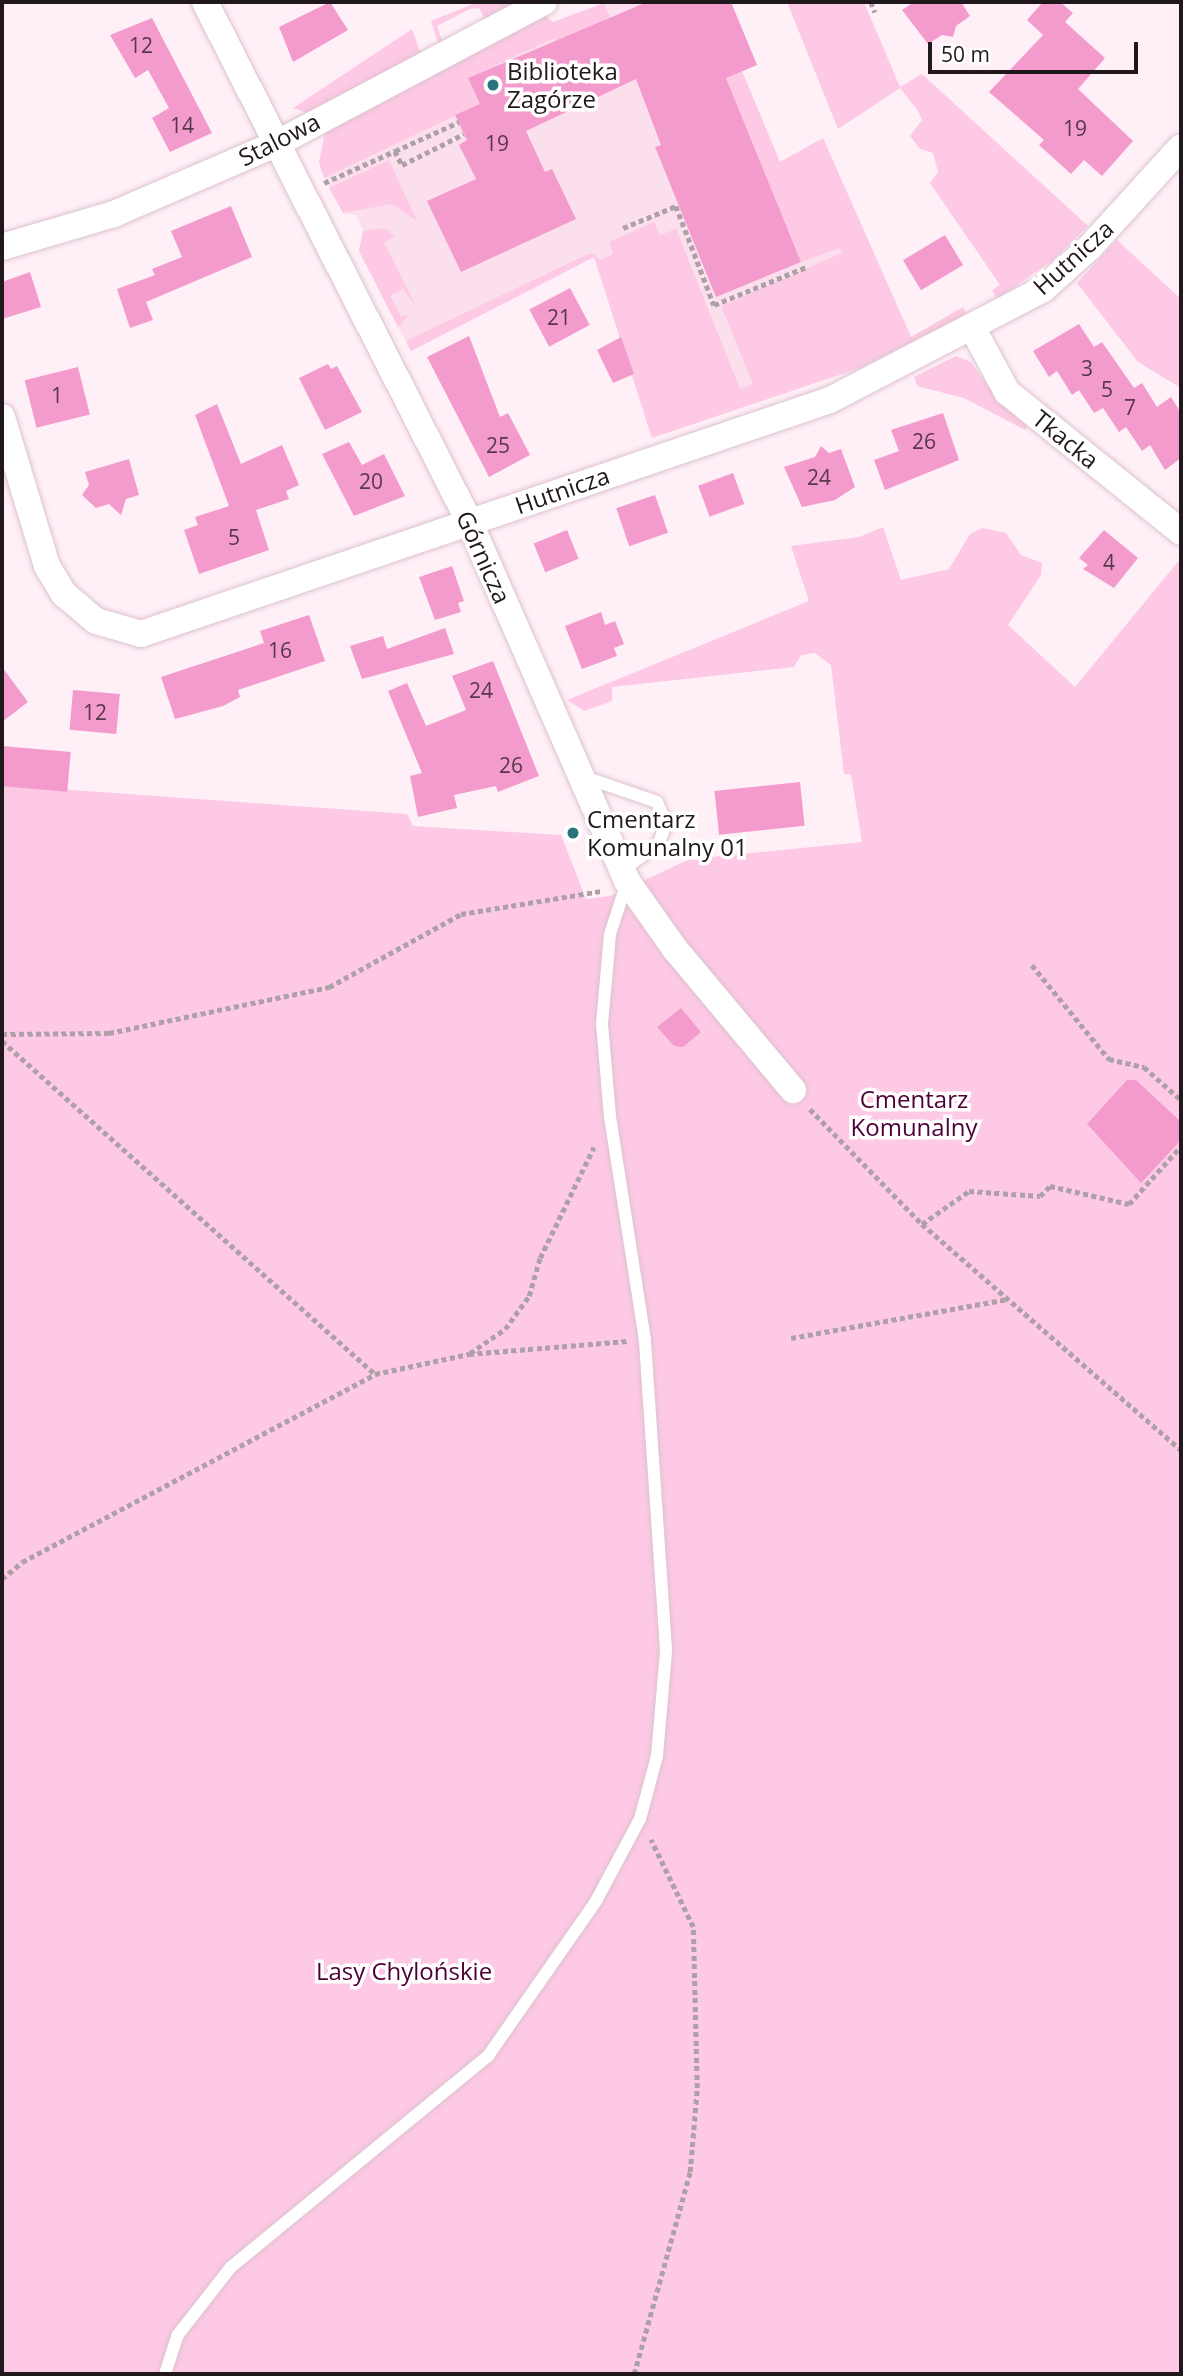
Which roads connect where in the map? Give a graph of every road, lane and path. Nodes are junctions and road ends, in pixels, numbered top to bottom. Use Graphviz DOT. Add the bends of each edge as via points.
graph roads {
  1 [pos="205,2"];
  2 [pos="544,2"];
  3 [pos="871,2"];
  4 [pos="875,12"];
  5 [pos="459,122"];
  6 [pos="464,134"];
  7 [pos="276,144"];
  8 [pos="1181,147"];
  9 [pos="395,151"];
  10 [pos="320,185"];
  11 [pos="623,228"];
  12 [pos="2,247"];
  13 [pos="806,267"];
  14 [pos="972,329"];
  15 [pos="2,417"];
  16 [pos="469,521"];
  17 [pos="1181,532"];
  18 [pos="579,774"];
  19 [pos="623,876"];
  20 [pos="1032,965"];
  21 [pos="2,1034"];
  22 [pos="2,1041"];
  23 [pos="793,1090"];
  24 [pos="1181,1100"];
  25 [pos="610,1117"];
  26 [pos="1181,1146"];
  27 [pos="922,1224"];
  28 [pos="1008,1298"];
  29 [pos="791,1338"];
  30 [pos="645,1340"];
  31 [pos="469,1354"];
  32 [pos="375,1374"];
  33 [pos="1181,1450"];
  34 [pos="2,1579"];
  35 [pos="640,1819"];
  36 [pos="165,2374"];
  37 [pos="634,2374"];
  1 -- 7 [label="street, Górnicza"];
  2 -- 7 [label="street, Stalowa"];
  3 -- 4 [label="path"];
  5 -- 9 [label="path"];
  6 -- 9 [label="path" via="402,165"];
  7 -- 12 [label="street, Stalowa" via="114,214"];
  7 -- 16 [label="street, Górnicza"];
  8 -- 14 [label="street, Hutnicza" via="1090,247 1043,289"];
  9 -- 10 [label="path"];
  11 -- 13 [label="path" via="676,206 714,305"];
  14 -- 16 [label="street, Hutnicza" via="830,400"];
  14 -- 17 [label="street, Tkacka" via="1007,392"];
  15 -- 16 [label="street, Hutnicza" via="47,566 64,594 96,621 141,634"];
  16 -- 18 [label="street, Górnicza"];
  18 -- 19 [label="street, Górnicza"];
  18 -- 19 [label="lane" via="605,788 657,802 666,823 659,843"];
  19 -- 21 [label="path" via="461,914 329,987 109,1033"];
  19 -- 23 [label="street, Górnicza" via="675,949"];
  19 -- 25 [label="lane" via="610,934 602,1024"];
  20 -- 24 [label="path" via="1109,1059 1144,1067"];
  22 -- 32 [label="path"];
  23 -- 27 [label="path"];
  25 -- 30 [label="lane"];
  25 -- 31 [label="path" via="569,1192 529,1296 505,1329"];
  26 -- 27 [label="path" via="1129,1204 1049,1186 1040,1196 970,1191"];
  27 -- 28 [label="path"];
  28 -- 29 [label="path"];
  28 -- 33 [label="path"];
  30 -- 31 [label="path"];
  30 -- 35 [label="lane" via="666,1650 657,1756"];
  31 -- 32 [label="path"];
  32 -- 34 [label="path" via="22,1562"];
  35 -- 36 [label="lane" via="596,1900 488,2056 231,2267 177,2336"];
  35 -- 37 [label="path" via="693,1927 697,2088 690,2172"];
}
